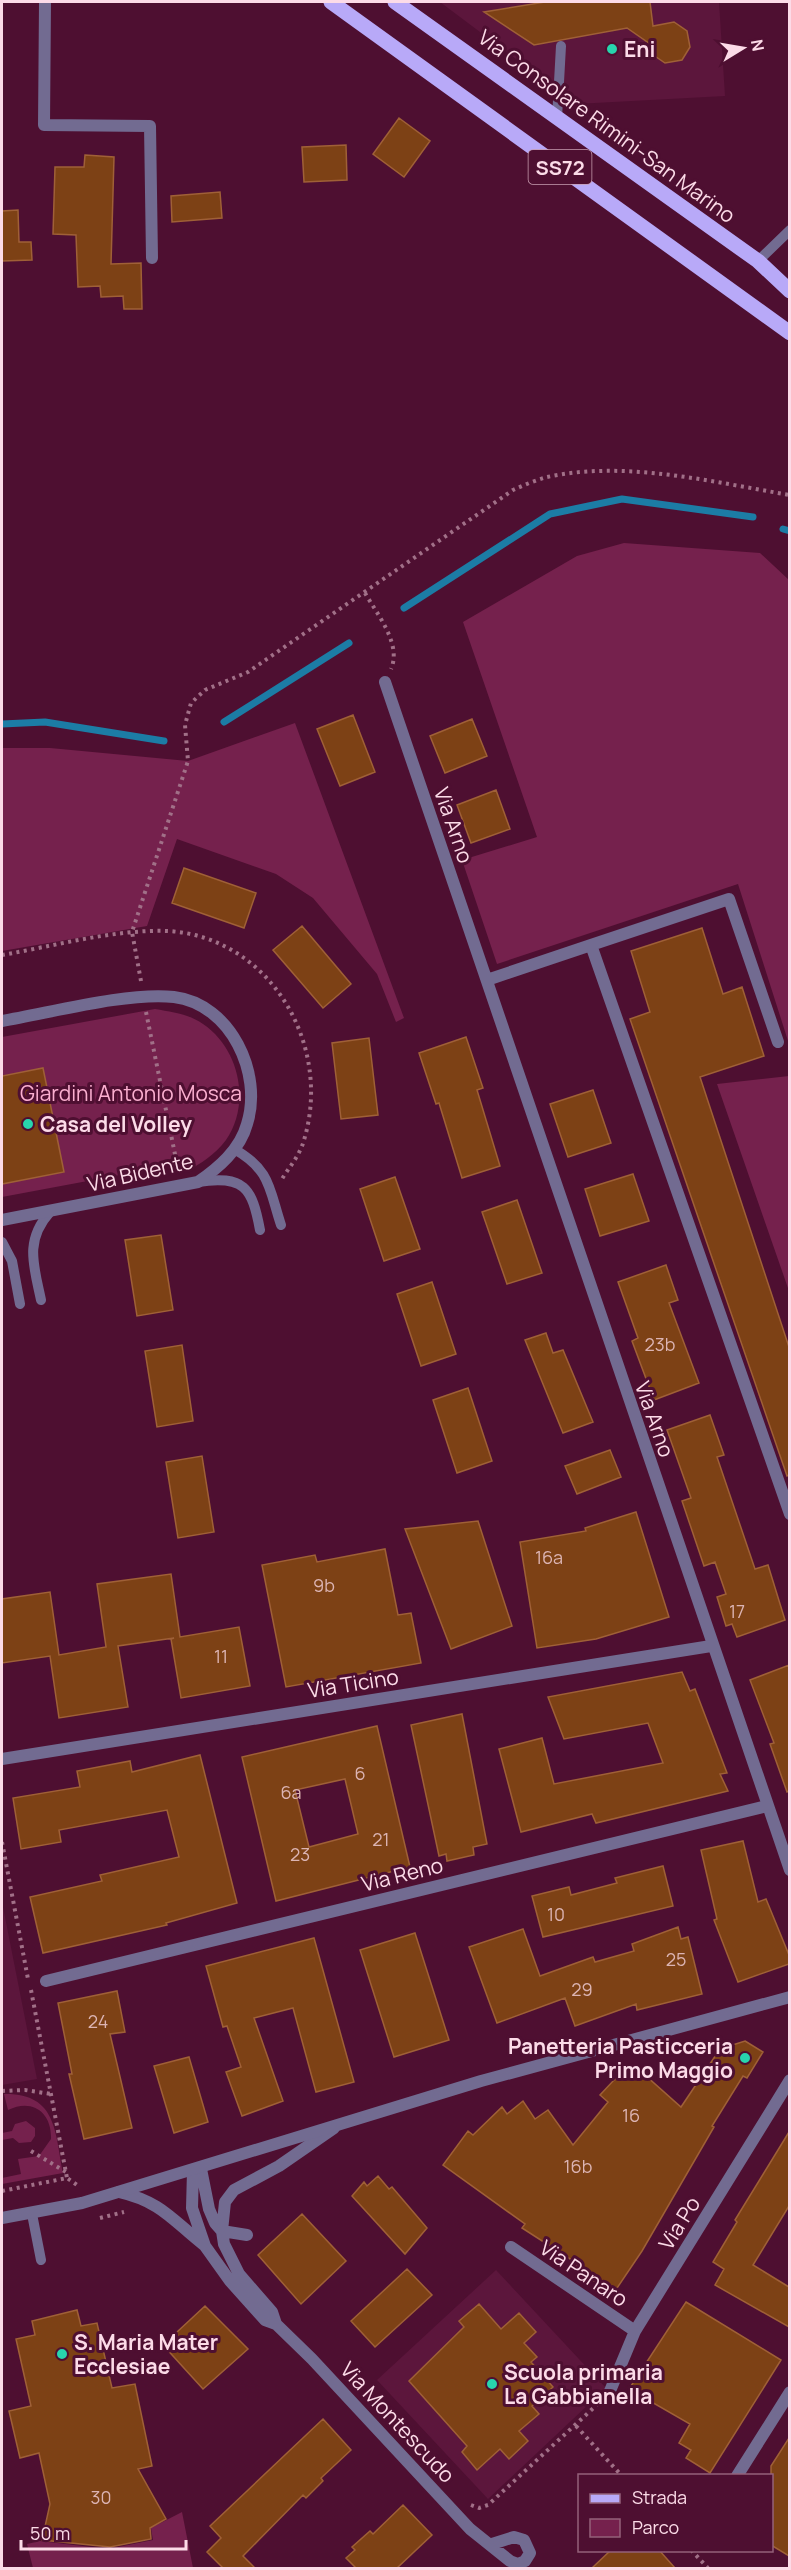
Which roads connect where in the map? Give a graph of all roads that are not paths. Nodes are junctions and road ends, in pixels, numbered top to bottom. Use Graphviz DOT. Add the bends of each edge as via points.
graph roads {
  1 [pos="45,2"];
  2 [pos="331,2"];
  3 [pos="395,2"];
  4 [pos="561,46"];
  5 [pos="557,118"];
  6 [pos="789,230"];
  7 [pos="152,258"];
  8 [pos="758,261"];
  9 [pos="789,291"];
  10 [pos="789,333"];
  11 [pos="385,682"];
  12 [pos="591,945"];
  13 [pos="487,980"];
  14 [pos="2,1022"];
  15 [pos="778,1042"];
  16 [pos="234,1149"];
  17 [pos="198,1182"];
  18 [pos="50,1212"];
  19 [pos="2,1220"];
  20 [pos="281,1225"];
  21 [pos="260,1230"];
  22 [pos="2,1242"];
  23 [pos="41,1300"];
  24 [pos="20,1304"];
  25 [pos="789,1514"];
  26 [pos="711,1646"];
  27 [pos="2,1759"];
  28 [pos="767,1806"];
  29 [pos="789,1870"];
  30 [pos="46,1981"];
  31 [pos="789,1997"];
  32 [pos="789,2080"];
  33 [pos="339,2124"];
  34 [pos="197,2170"];
  35 [pos="119,2192"];
  36 [pos="32,2214"];
  37 [pos="2,2218"];
  38 [pos="222,2231"];
  39 [pos="205,2246"];
  40 [pos="511,2247"];
  41 [pos="41,2260"];
  42 [pos="233,2263"];
  43 [pos="276,2324"];
  44 [pos="635,2331"];
  45 [pos="610,2391"];
  46 [pos="789,2391"];
  47 [pos="738,2474"];
  48 [pos="492,2544"];
  1 -- 7 [label="street" via="44,125 150,126"];
  2 -- 10 [label="main road, SS72"];
  3 -- 5 [label="main road, Via Consolare Rimini-San Marino / SS72"];
  4 -- 5 [label="lane"];
  5 -- 8 [label="main road, Via Consolare Rimini-San Marino / SS72"];
  6 -- 8 [label="lane"];
  8 -- 9 [label="main road, Via Consolare Rimini-San Marino / SS72"];
  11 -- 13 [label="street, Via Arno"];
  12 -- 13 [label="street"];
  12 -- 15 [label="street" via="729,899"];
  12 -- 25 [label="street"];
  13 -- 26 [label="street, Via Arno"];
  14 -- 16 [label="street, Via Bidente" via="144,997 176,998 193,1004 235,1037 248,1070 252,1103 247,1126"];
  16 -- 17 [label="street, Via Bidente" via="218,1168"];
  16 -- 20 [label="lane" via="264,1173"];
  17 -- 18 [label="street, Via Bidente"];
  17 -- 21 [label="lane" via="222,1179 248,1191 255,1203"];
  18 -- 19 [label="street, Via Bidente"];
  18 -- 23 [label="lane" via="38,1225 33,1245"];
  22 -- 24 [label="lane" via="12,1261"];
  26 -- 27 [label="street, Via Ticino"];
  26 -- 28 [label="street, Via Arno"];
  28 -- 29 [label="street, Via Arno"];
  28 -- 30 [label="street, Via Reno"];
  31 -- 33 [label="street, Via Montescudo"];
  32 -- 44 [label="street, Via Po"];
  33 -- 34 [label="street, Via Montescudo"];
  33 -- 38 [label="street, Via Montescudo" via="279,2166 234,2190 225,2202"];
  34 -- 35 [label="street, Via Montescudo"];
  34 -- 38 [label="street, Via Montescudo" via="209,2209"];
  34 -- 39 [label="street, Via Montescudo" via="192,2208"];
  35 -- 36 [label="street, Via Montescudo"];
  35 -- 39 [label="street, Via Montescudo" via="156,2205"];
  36 -- 37 [label="street, Via Montescudo"];
  36 -- 41 [label="lane"];
  38 -- 42 [label="street, Via Montescudo"];
  38 -- 42 [label="street" via="247,2235"];
  39 -- 43 [label="street, Via Montescudo" via="230,2281 266,2320"];
  40 -- 44 [label="street, Via Panaro"];
  42 -- 43 [label="street, Via Montescudo" via="272,2312"];
  43 -- 48 [label="street, Via Montescudo" via="470,2529"];
  44 -- 45 [label="street, Via Po"];
  46 -- 47 [label="street"];
}
